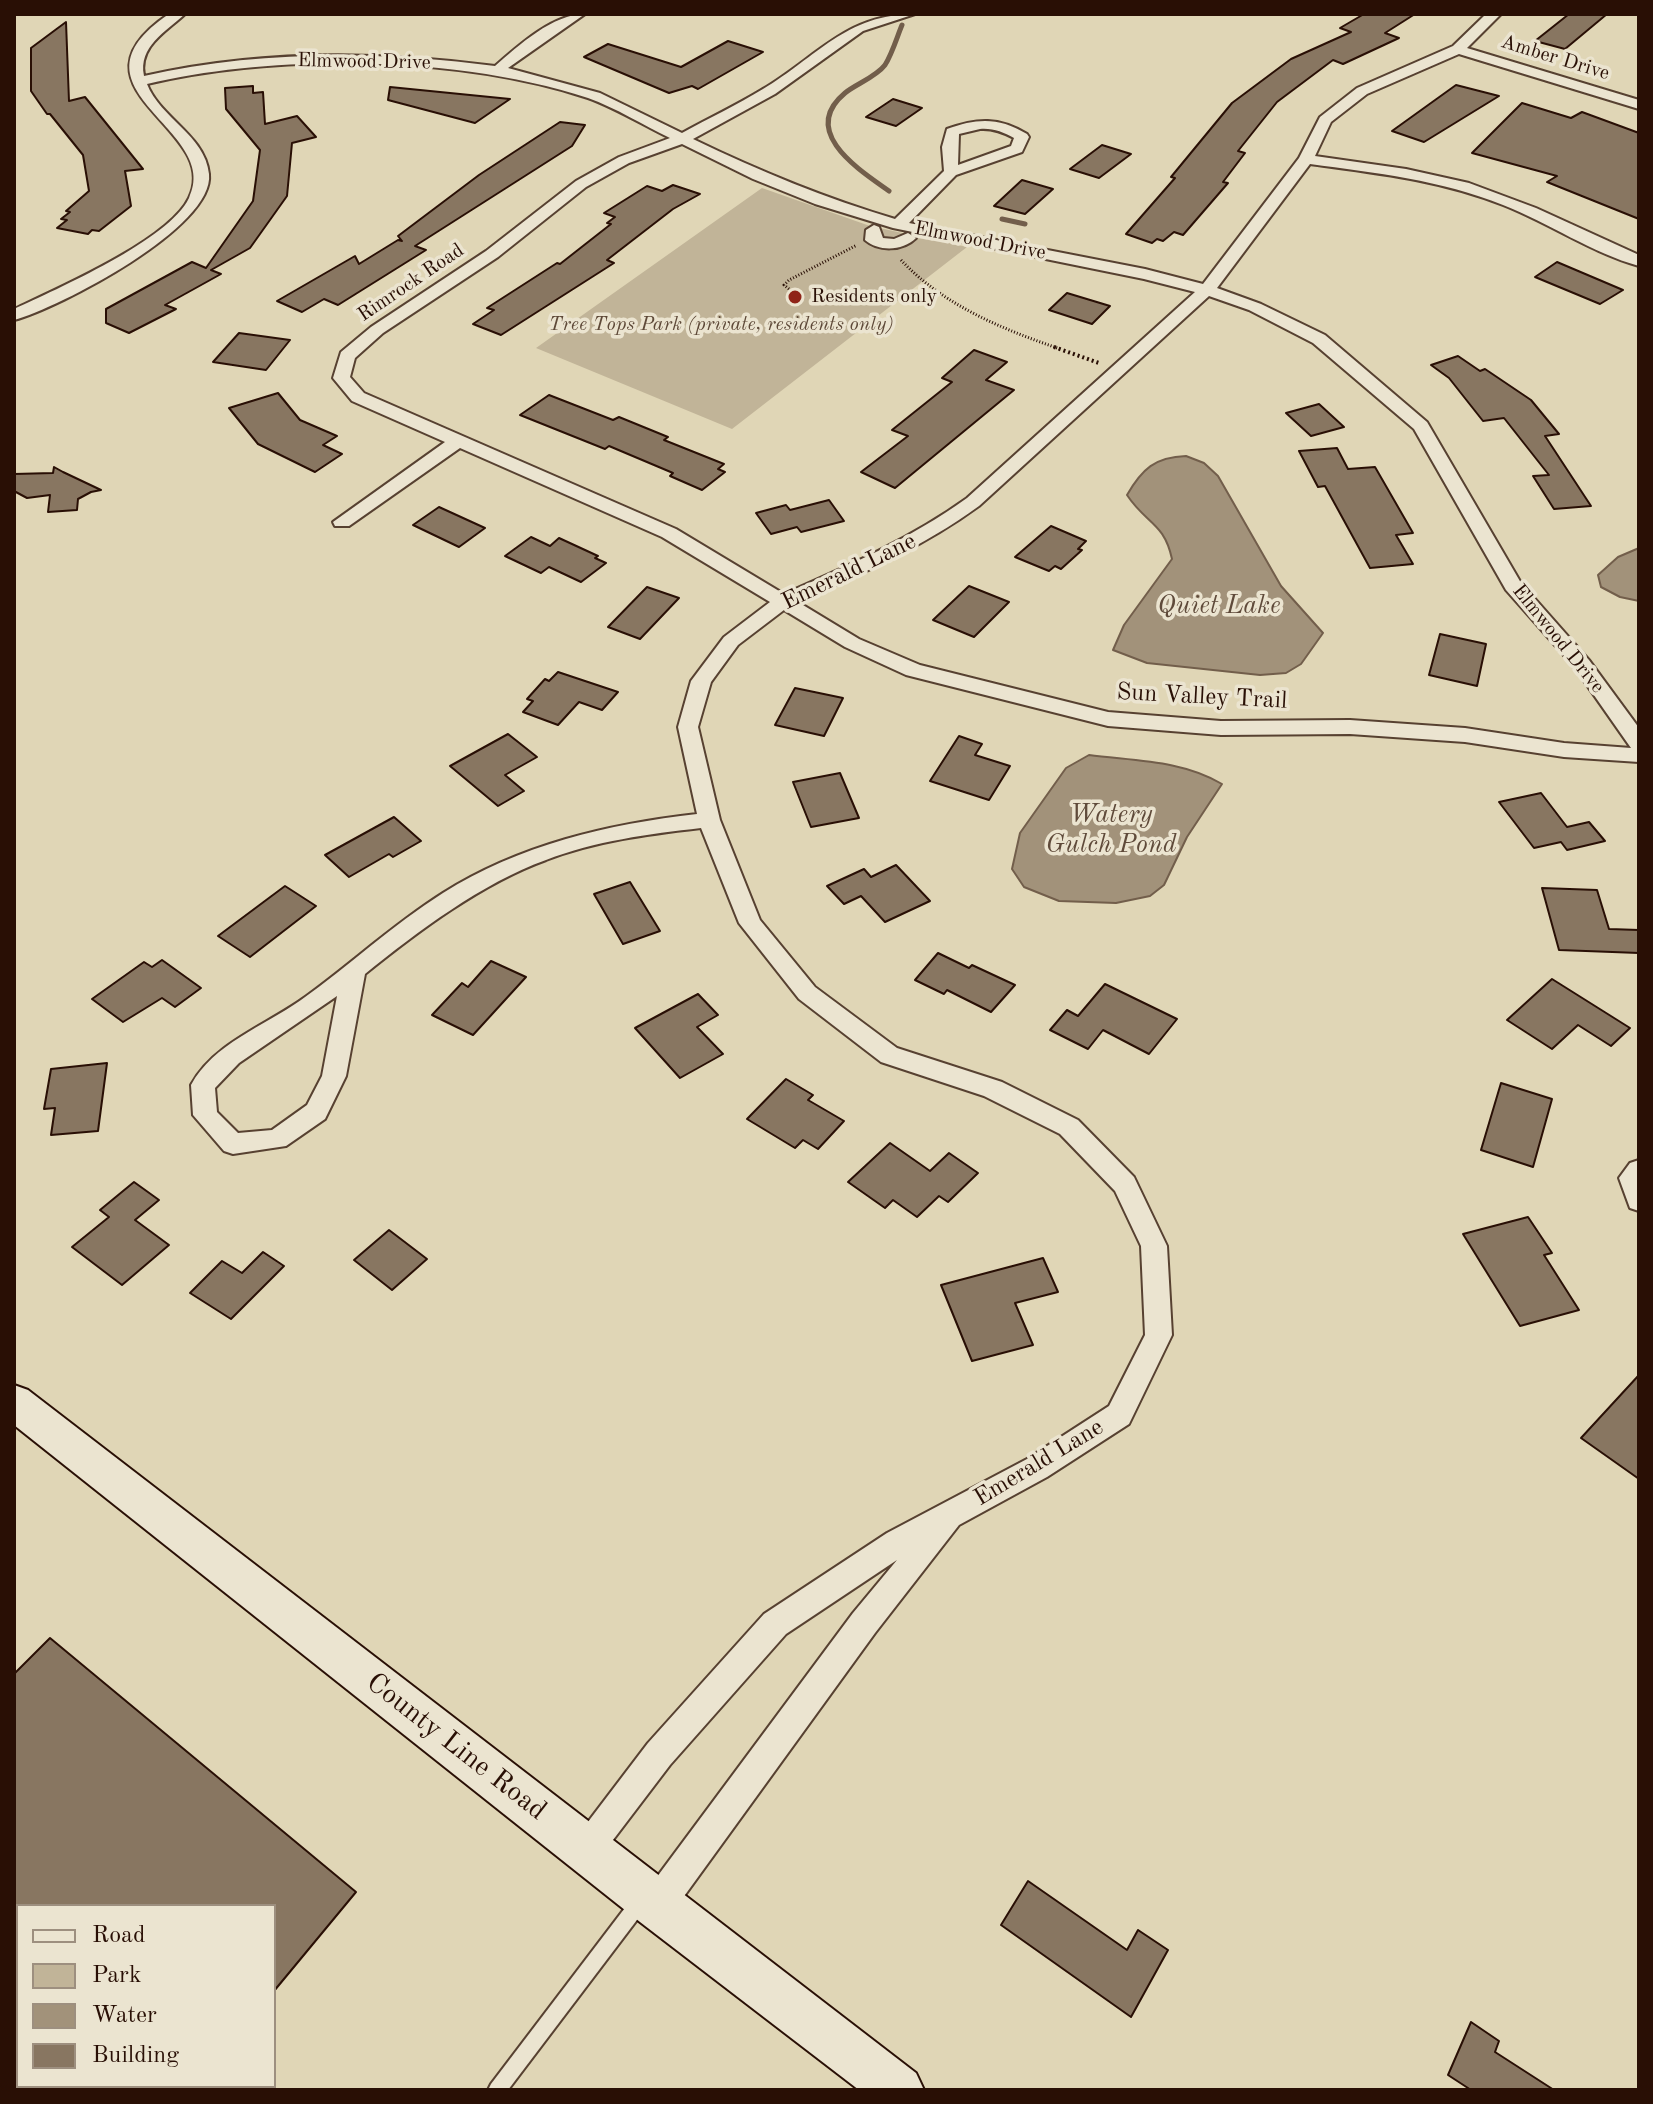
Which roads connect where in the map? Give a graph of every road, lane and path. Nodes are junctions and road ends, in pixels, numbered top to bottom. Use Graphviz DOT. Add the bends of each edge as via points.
graph roads {
  1 [pos="178,14"];
  2 [pos="578,14"];
  3 [pos="908,14"];
  4 [pos="1494,14"];
  5 [pos="1458,49"];
  6 [pos="498,70"];
  7 [pos="138,82"];
  8 [pos="1639,105"];
  9 [pos="682,139"];
  10 [pos="1306,159"];
  11 [pos="951,172"];
  12 [pos="893,232"];
  13 [pos="1639,261"];
  14 [pos="789,289"];
  15 [pos="1207,290"];
  16 [pos="14,315"];
  17 [pos="1119,370"];
  18 [pos="458,441"];
  19 [pos="342,522"];
  20 [pos="784,601"];
  21 [pos="1639,743"];
  22 [pos="1639,755"];
  23 [pos="709,820"];
  24 [pos="354,970"];
  25 [pos="1639,1170"];
  26 [pos="1639,1201"];
  27 [pos="19,1414"];
  28 [pos="952,1513"];
  29 [pos="586,1850"];
  30 [pos="651,1900"];
  31 [pos="497,2090"];
  32 [pos="899,2090"];
  1 -- 7 [label="street" via="146,39 135,62"];
  2 -- 6 [label="street"];
  3 -- 9 [label="street, Rimrock Road" via="858,28 770,91"];
  4 -- 5 [label="street, Emerald Lane"];
  5 -- 8 [label="street, Amber Drive"];
  5 -- 10 [label="street, Emerald Lane" via="1362,91 1325,120"];
  6 -- 7 [label="street, Elmwood Drive" via="434,62 296,61 180,72"];
  6 -- 9 [label="street, Elmwood Drive" via="595,96"];
  7 -- 16 [label="street" via="186,138 202,166 198,197 168,231"];
  9 -- 12 [label="street, Elmwood Drive"];
  9 -- 18 [label="street, Rimrock Road" via="624,160 581,184 347,356 341,378 358,397"];
  10 -- 13 [label="street" via="1466,186"];
  10 -- 15 [label="street, Emerald Lane"];
  11 -- 11 [label="street" via="1017,149 1022,137 1007,127 978,122 952,132"];
  11 -- 12 [label="street"];
  12 -- 14 [label="path" via="819,262 789,280 784,285"];
  12 -- 15 [label="street, Elmwood Drive" via="1145,274"];
  12 -- 17 [label="path" via="900,259 910,272 953,301 1045,345"];
  15 -- 17 [label="street, Emerald Lane"];
  15 -- 21 [label="street, Elmwood Drive" via="1319,339 1421,426 1513,586 1582,664"];
  17 -- 20 [label="street, Emerald Lane" via="936,529"];
  18 -- 19 [label="street"];
  18 -- 20 [label="street, Rimrock Road" via="669,533"];
  20 -- 22 [label="street, Sun Valley Trail" via="852,643 913,670 1108,719 1221,728 1350,727"];
  20 -- 23 [label="street, Emerald Lane" via="731,641 701,681 688,727"];
  23 -- 24 [label="street" via="637,828 538,854 452,898"];
  23 -- 28 [label="street, Emerald Lane" via="750,923 807,993 889,1055 993,1089 1069,1127 1125,1184 1154,1246 1159,1335 1119,1415 1037,1468"];
  24 -- 24 [label="street" via="230,1056 203,1085 205,1115 233,1144 277,1139 316,1112 334,1076"];
  25 -- 26 [label="street" via="1632,1178"];
  27 -- 29 [label="main road, County Line Road"];
  28 -- 29 [label="street, Emerald Lane" via="775,1624 659,1754"];
  28 -- 30 [label="street, Emerald Lane"];
  29 -- 30 [label="main road, County Line Road"];
  30 -- 31 [label="lane"];
  30 -- 32 [label="main road, County Line Road"];
}
